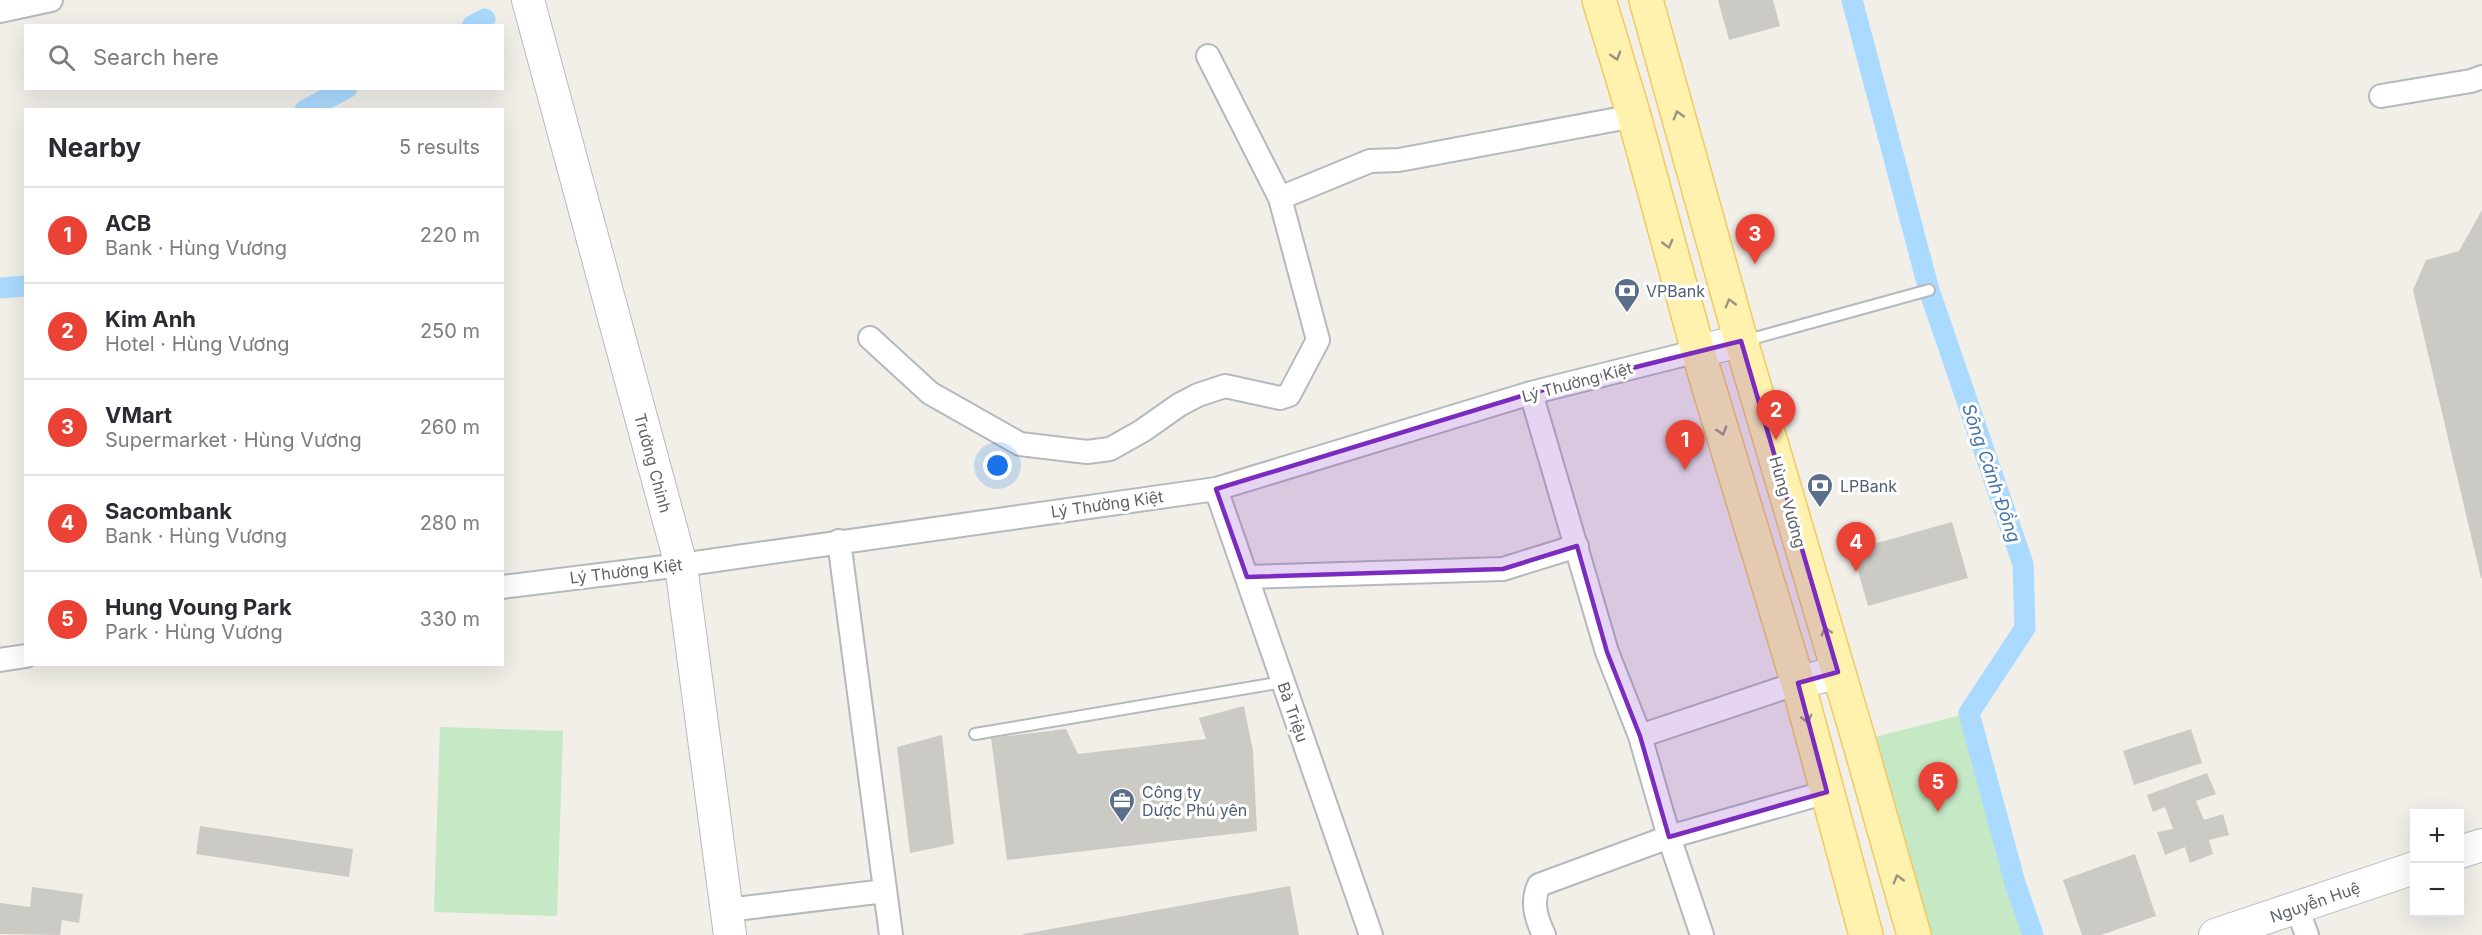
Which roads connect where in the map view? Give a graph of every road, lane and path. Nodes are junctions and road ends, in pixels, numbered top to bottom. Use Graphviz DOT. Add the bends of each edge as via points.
graph roads {
  1 [pos="51,0"];
  2 [pos="528,0"];
  3 [pos="1599,0"];
  4 [pos="1646,0"];
  5 [pos="0,11"];
  6 [pos="1208,56"];
  7 [pos="2482,77"];
  8 [pos="2381,96"];
  9 [pos="1634,116"];
  10 [pos="1280,198"];
  11 [pos="1929,290"];
  12 [pos="870,338"];
  13 [pos="1741,341"];
  14 [pos="1698,351"];
  15 [pos="1531,393"];
  16 [pos="1216,489"];
  17 [pos="839,541"];
  18 [pos="1577,546"];
  19 [pos="681,565"];
  20 [pos="1247,577"];
  21 [pos="504,587"];
  22 [pos="24,656"];
  23 [pos="0,660"];
  24 [pos="1838,672"];
  25 [pos="1283,682"];
  26 [pos="1798,683"];
  27 [pos="975,734"];
  28 [pos="1640,736"];
  29 [pos="1827,792"];
  30 [pos="1669,837"];
  31 [pos="2482,845"];
  32 [pos="2464,851"];
  33 [pos="2410,870"];
  34 [pos="885,891"];
  35 [pos="2302,921"];
  36 [pos="728,923"];
  37 [pos="891,935"];
  38 [pos="1371,935"];
  39 [pos="1544,935"];
  40 [pos="1702,935"];
  41 [pos="1866,935"];
  42 [pos="1914,935"];
  43 [pos="2215,935"];
  1 -- 5 [label="street"];
  2 -- 19 [label="street, Trường Chinh"];
  3 -- 9 [label="main road, one-way"];
  13 -- 4 [label="main road, Hùng Vương, one-way"];
  6 -- 10 [label="street"];
  7 -- 8 [label="street"];
  9 -- 10 [label="street" via="1399,160 1370,161"];
  9 -- 14 [label="main road, one-way"];
  10 -- 12 [label="street" via="1318,340 1289,395 1280,398 1225,386 1179,405 1110,449 1087,452 1020,444 930,393"];
  11 -- 13 [label="lane"];
  13 -- 14 [label="street"];
  24 -- 13 [label="main road, Hùng Vương, one-way"];
  14 -- 15 [label="street, Lý Thường Kiệt"];
  14 -- 26 [label="main road, one-way"];
  15 -- 16 [label="street, Lý Thường Kiệt"];
  15 -- 18 [label="street"];
  16 -- 17 [label="street, Lý Thường Kiệt"];
  16 -- 20 [label="street, Bà Triệu"];
  17 -- 19 [label="street, Lý Thường Kiệt"];
  17 -- 34 [label="street"];
  18 -- 20 [label="street" via="1503,569"];
  18 -- 28 [label="street" via="1607,652"];
  19 -- 21 [label="street, Lý Thường Kiệt"];
  19 -- 36 [label="street, Trường Chinh"];
  20 -- 25 [label="street, Bà Triệu"];
  22 -- 23 [label="street"];
  24 -- 26 [label="street"];
  42 -- 24 [label="main road, Hùng Vương, one-way"];
  25 -- 27 [label="lane"];
  25 -- 38 [label="street, Bà Triệu"];
  26 -- 28 [label="street"];
  26 -- 29 [label="main road, one-way"];
  28 -- 30 [label="street"];
  29 -- 30 [label="street"];
  29 -- 41 [label="main road"];
  30 -- 39 [label="street" via="1539,885 1534,896 1535,911"];
  30 -- 40 [label="street"];
  31 -- 32 [label="street"];
  33 -- 35 [label="street, Nguyễn Huệ"];
  34 -- 36 [label="street"];
  34 -- 37 [label="street"];
  35 -- 43 [label="street, Nguyễn Huệ"];
}
